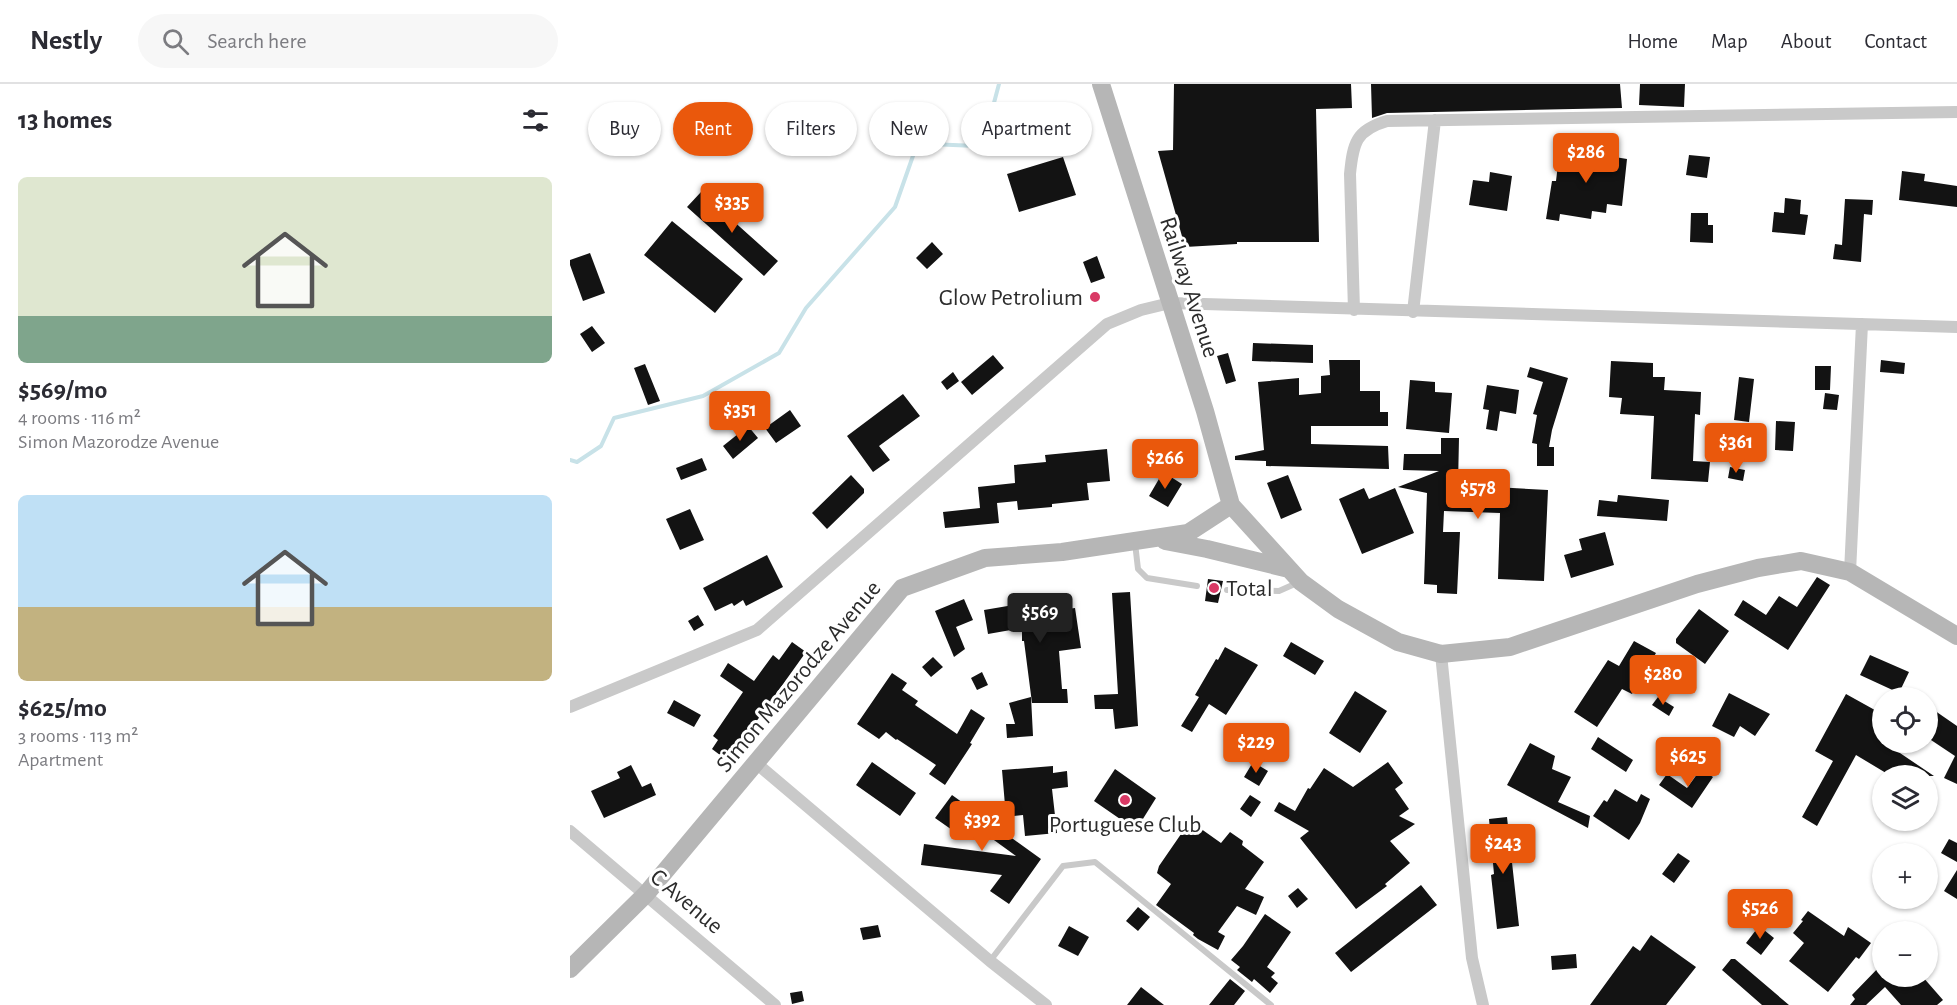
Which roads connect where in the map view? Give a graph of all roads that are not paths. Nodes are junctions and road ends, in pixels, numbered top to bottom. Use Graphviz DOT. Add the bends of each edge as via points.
graph roads {
  1 [pos="1101,84"];
  2 [pos="1957,112"];
  3 [pos="1435,120"];
  4 [pos="1170,303"];
  5 [pos="1354,310"];
  6 [pos="1413,312"];
  7 [pos="1862,324"];
  8 [pos="1957,327"];
  9 [pos="1231,505"];
  10 [pos="1144,540"];
  11 [pos="1850,572"];
  12 [pos="1295,575"];
  13 [pos="1197,586"];
  14 [pos="1227,590"];
  15 [pos="1957,636"];
  16 [pos="1441,654"];
  17 [pos="570,707"];
  18 [pos="756,763"];
  19 [pos="570,831"];
  20 [pos="646,894"];
  21 [pos="990,961"];
  22 [pos="570,969"];
  23 [pos="775,1005"];
  24 [pos="1046,1005"];
  25 [pos="1271,1005"];
  26 [pos="1483,1005"];
  1 -- 4 [label="main road, Railway Avenue"];
  2 -- 3 [label="street"];
  3 -- 5 [label="street" via="1388,121 1372,125 1360,134 1350,174"];
  3 -- 6 [label="street"];
  4 -- 5 [label="street"];
  4 -- 9 [label="main road, Railway Avenue"];
  4 -- 17 [label="street" via="1107,324 757,630"];
  5 -- 6 [label="street"];
  6 -- 7 [label="street"];
  7 -- 8 [label="street"];
  7 -- 11 [label="street"];
  9 -- 10 [label="main road, Simon Mazorodze Avenue" via="1188,533"];
  9 -- 12 [label="main road"];
  10 -- 12 [label="main road" via="1207,549"];
  10 -- 13 [label="lane" via="1138,568 1147,578"];
  10 -- 18 [label="main road, Simon Mazorodze Avenue" via="985,558 902,588"];
  11 -- 15 [label="main road"];
  11 -- 16 [label="main road" via="1801,561 1758,568 1697,584 1510,647"];
  12 -- 14 [label="lane" via="1279,591"];
  12 -- 16 [label="main road" via="1338,609 1398,642"];
  16 -- 26 [label="street" via="1472,958"];
  18 -- 20 [label="main road, Simon Mazorodze Avenue"];
  18 -- 21 [label="street"];
  19 -- 20 [label="street, C Avenue"];
  20 -- 22 [label="main road, Simon Mazorodze Avenue"];
  20 -- 23 [label="street, C Avenue"];
  21 -- 24 [label="street"];
  21 -- 25 [label="lane" via="1064,866 1095,862"];
}
